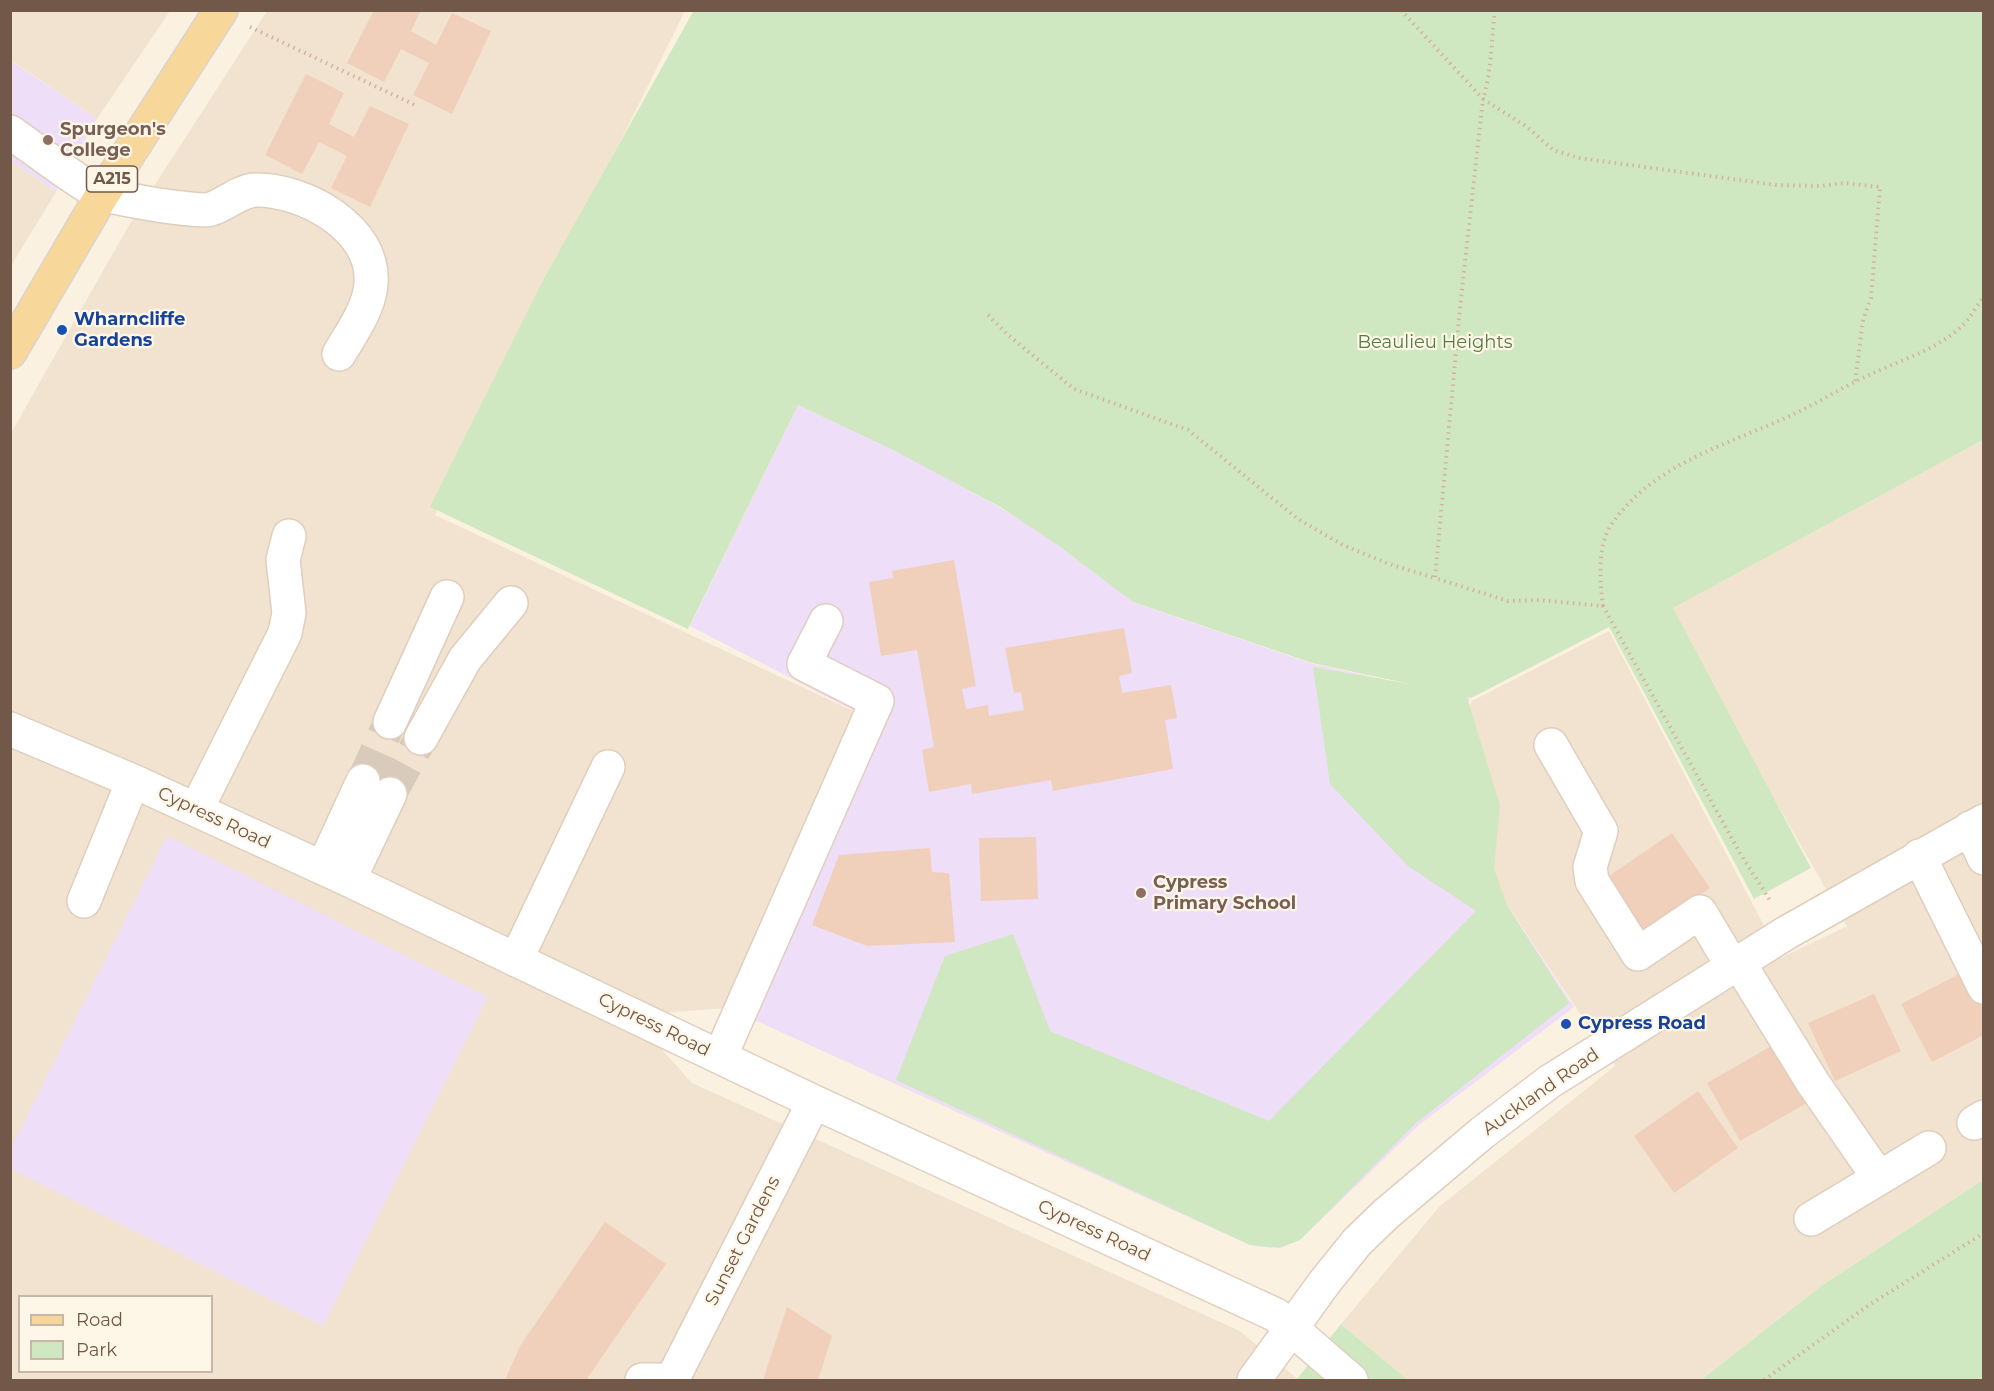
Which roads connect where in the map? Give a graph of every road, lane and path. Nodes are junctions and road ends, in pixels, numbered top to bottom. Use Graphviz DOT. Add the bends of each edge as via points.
graph roads {
  1 [pos="1401,10"];
  2 [pos="1495,10"];
  3 [pos="220,11"];
  4 [pos="1484,99"];
  5 [pos="417,106"];
  6 [pos="10,132"];
  7 [pos="102,195"];
  8 [pos="1983,297"];
  9 [pos="988,315"];
  10 [pos="10,352"];
  11 [pos="339,354"];
  12 [pos="1855,382"];
  13 [pos="289,536"];
  14 [pos="1435,578"];
  15 [pos="447,597"];
  16 [pos="511,603"];
  17 [pos="1604,606"];
  18 [pos="826,621"];
  19 [pos="390,722"];
  20 [pos="10,729"];
  21 [pos="421,738"];
  22 [pos="1551,745"];
  23 [pos="608,767"];
  24 [pos="134,781"];
  25 [pos="377,788"];
  26 [pos="196,810"];
  27 [pos="1977,824"];
  28 [pos="1919,856"];
  29 [pos="1983,858"];
  30 [pos="336,874"];
  31 [pos="84,901"];
  32 [pos="1786,933"];
  33 [pos="516,960"];
  34 [pos="1736,965"];
  35 [pos="1983,987"];
  36 [pos="720,1057"];
  37 [pos="814,1102"];
  38 [pos="1929,1148"];
  39 [pos="1879,1178"];
  40 [pos="1811,1219"];
  41 [pos="1983,1233"];
  42 [pos="1292,1330"];
  43 [pos="642,1380"];
  44 [pos="671,1380"];
  45 [pos="1254,1380"];
  46 [pos="1351,1380"];
  47 [pos="1764,1380"];
  1 -- 4 [label="path"];
  2 -- 4 [label="path" via="1491,73"];
  3 -- 5 [label="path"];
  3 -- 7 [label="main road, A215"];
  4 -- 12 [label="path" via="1527,127 1553,150 1579,158 1776,185 1844,183 1880,187 1871,298 1863,320"];
  4 -- 14 [label="path"];
  6 -- 7 [label="street"];
  7 -- 10 [label="main road, A215"];
  7 -- 11 [label="street" via="208,210 253,190 277,192 300,198 339,220 367,256 372,283 365,308"];
  8 -- 12 [label="path" via="1964,324 1937,344"];
  9 -- 14 [label="path" via="1074,389 1188,429 1298,519 1343,545"];
  12 -- 17 [label="path" via="1682,463 1653,481 1610,527 1600,584"];
  13 -- 26 [label="street" via="283,560 288,613 285,633"];
  14 -- 17 [label="path" via="1508,601"];
  15 -- 19 [label="street"];
  16 -- 21 [label="street" via="465,659"];
  17 -- 32 [label="path"];
  18 -- 36 [label="street" via="804,664 877,700"];
  20 -- 24 [label="street, Cypress Road"];
  22 -- 34 [label="street" via="1601,831 1590,867 1592,881 1638,954 1700,912"];
  23 -- 33 [label="street"];
  24 -- 26 [label="street, Cypress Road"];
  24 -- 31 [label="street"];
  25 -- 30 [label="street"];
  26 -- 30 [label="street, Cypress Road"];
  27 -- 28 [label="street, Auckland Road"];
  27 -- 29 [label="street"];
  28 -- 32 [label="street, Auckland Road"];
  28 -- 35 [label="street"];
  30 -- 33 [label="street, Cypress Road"];
  32 -- 34 [label="street, Auckland Road"];
  33 -- 36 [label="street, Cypress Road"];
  34 -- 39 [label="street"];
  34 -- 42 [label="street, Auckland Road" via="1549,1082 1482,1133 1357,1242"];
  36 -- 37 [label="street, Cypress Road"];
  37 -- 42 [label="street, Cypress Road" via="1276,1315"];
  37 -- 44 [label="street, Sunset Gardens"];
  38 -- 39 [label="street"];
  39 -- 40 [label="street"];
  41 -- 47 [label="path" via="1869,1305"];
  42 -- 45 [label="street, Auckland Road"];
  42 -- 46 [label="street, Cypress Road"];
  43 -- 44 [label="street, Sunset Gardens"];
}
